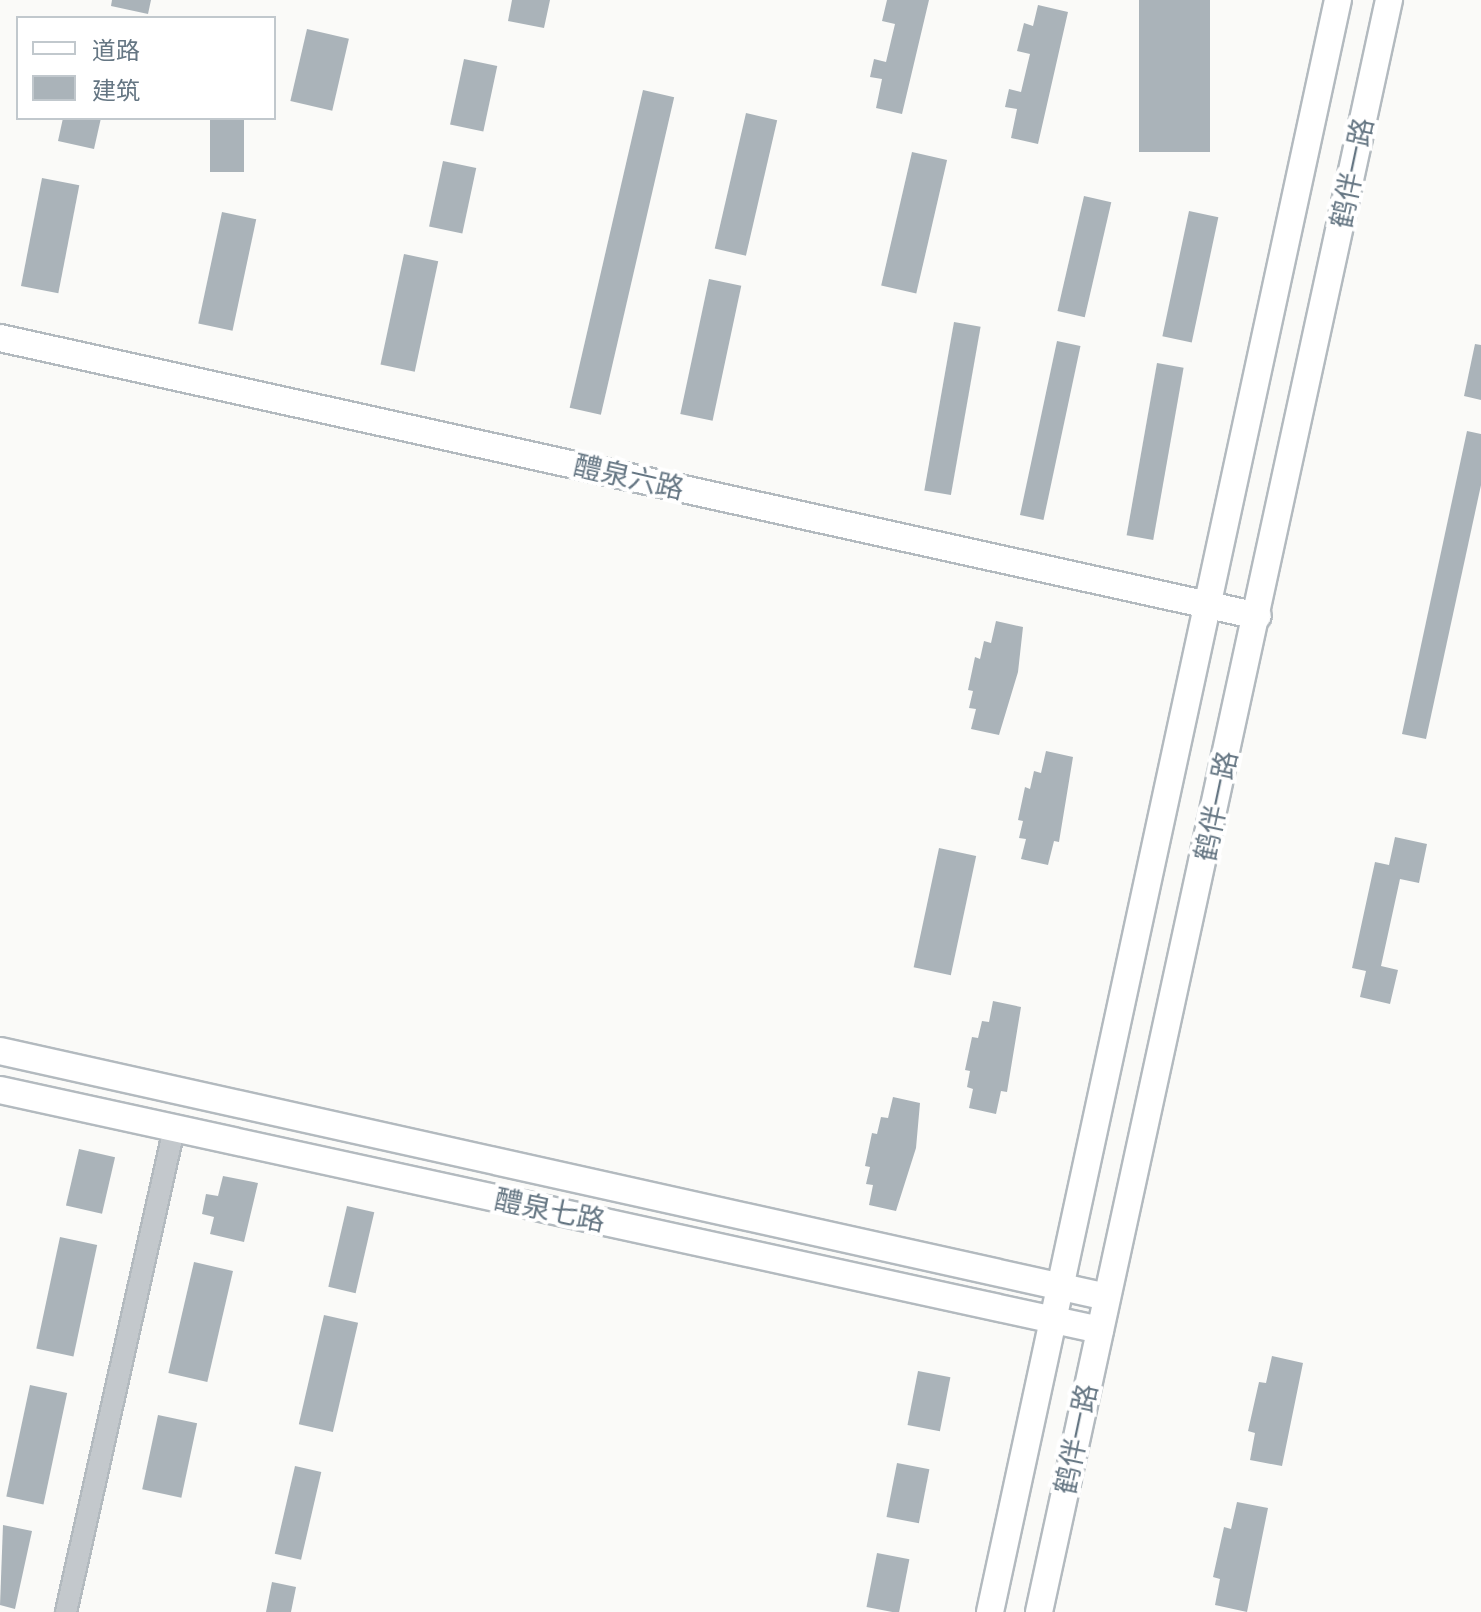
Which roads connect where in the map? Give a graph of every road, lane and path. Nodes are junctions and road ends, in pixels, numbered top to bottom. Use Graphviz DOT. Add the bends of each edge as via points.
graph roads {
  1 [pos="1338,0"];
  2 [pos="1389,0"];
  3 [pos="0,338"];
  4 [pos="1205,605"];
  5 [pos="1258,616"];
  6 [pos="0,1051"];
  7 [pos="0,1090"];
  8 [pos="174,1128"];
  9 [pos="1058,1285"];
  10 [pos="1107,1297"];
  11 [pos="1051,1319"];
  12 [pos="1100,1330"];
  13 [pos="66,1612"];
  14 [pos="990,1612"];
  15 [pos="1039,1612"];
  1 -- 4 [label="main road, 鹤伴一路"];
  2 -- 5 [label="main road, 鹤伴一路"];
  3 -- 4 [label="main road, 醴泉六路"];
  4 -- 5 [label="main road, 醴泉六路"];
  4 -- 9 [label="main road, 鹤伴一路"];
  5 -- 10 [label="main road, 鹤伴一路"];
  6 -- 9 [label="main road"];
  7 -- 8 [label="main road, 醴泉七路"];
  8 -- 11 [label="main road, 醴泉七路"];
  8 -- 13 [label="street"];
  9 -- 10 [label="main road"];
  9 -- 11 [label="main road, 鹤伴一路"];
  10 -- 12 [label="main road, 鹤伴一路"];
  11 -- 12 [label="main road, 醴泉七路"];
  11 -- 14 [label="main road, 鹤伴一路"];
  12 -- 15 [label="main road, 鹤伴一路"];
}
